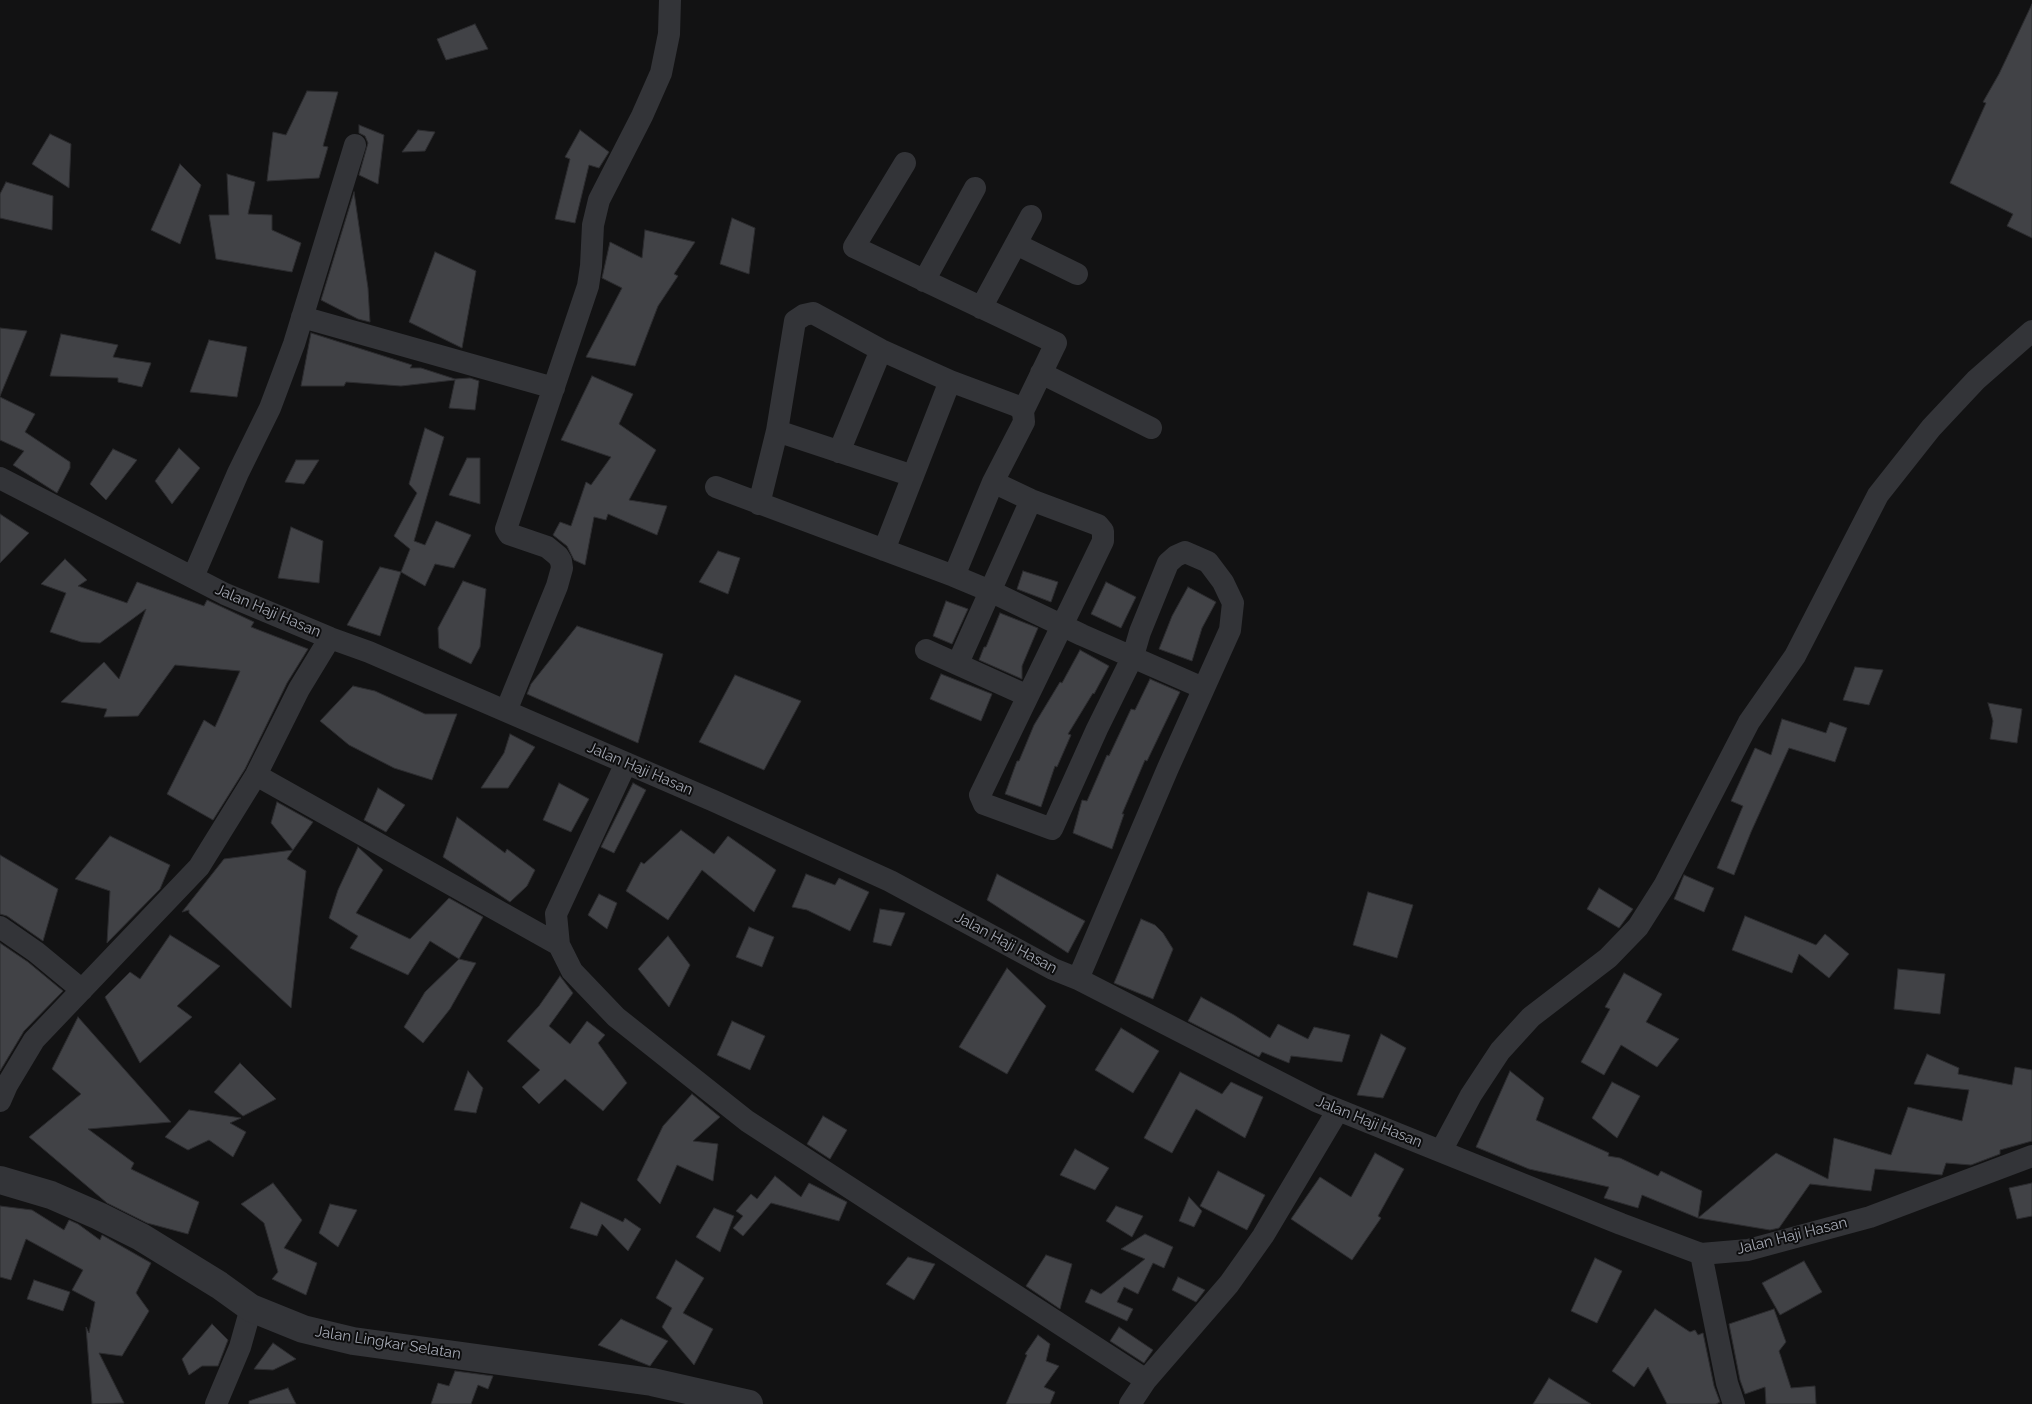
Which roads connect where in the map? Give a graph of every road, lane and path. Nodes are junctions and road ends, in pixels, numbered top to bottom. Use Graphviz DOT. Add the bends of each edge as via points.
graph roads {
  1 [pos="670,0"];
  2 [pos="355,145"];
  3 [pos="906,163"];
  4 [pos="975,188"];
  5 [pos="1031,216"];
  6 [pos="1016,244"];
  7 [pos="1077,274"];
  8 [pos="924,281"];
  9 [pos="982,308"];
  10 [pos="302,316"];
  11 [pos="2032,331"];
  12 [pos="880,350"];
  13 [pos="1041,373"];
  14 [pos="950,381"];
  15 [pos="554,388"];
  16 [pos="1023,411"];
  17 [pos="1152,428"];
  18 [pos="777,431"];
  19 [pos="839,452"];
  20 [pos="913,476"];
  21 [pos="0,478"];
  22 [pos="993,482"];
  23 [pos="716,487"];
  24 [pos="1031,500"];
  25 [pos="759,504"];
  26 [pos="884,550"];
  27 [pos="954,576"];
  28 [pos="193,577"];
  29 [pos="990,591"];
  30 [pos="1061,625"];
  31 [pos="330,638"];
  32 [pos="926,650"];
  33 [pos="1133,656"];
  34 [pos="958,663"];
  35 [pos="1203,688"];
  36 [pos="1028,696"];
  37 [pos="506,711"];
  38 [pos="626,763"];
  39 [pos="256,775"];
  40 [pos="0,927"];
  41 [pos="559,945"];
  42 [pos="1078,979"];
  43 [pos="82,990"];
  44 [pos="0,1101"];
  45 [pos="1338,1110"];
  46 [pos="1441,1151"];
  47 [pos="2032,1156"];
  48 [pos="0,1180"];
  49 [pos="1701,1254"];
  50 [pos="251,1308"];
  51 [pos="1146,1380"];
  52 [pos="216,1404"];
  53 [pos="749,1404"];
  54 [pos="1130,1404"];
  55 [pos="1734,1404"];
  1 -- 15 [label="street" via="661,73 599,200 592,225 588,286"];
  2 -- 10 [label="street"];
  3 -- 8 [label="street" via="854,247"];
  4 -- 8 [label="street"];
  5 -- 6 [label="street"];
  6 -- 7 [label="street"];
  6 -- 9 [label="street"];
  8 -- 9 [label="street"];
  9 -- 13 [label="street" via="1056,343"];
  10 -- 15 [label="street"];
  10 -- 28 [label="street" via="270,408"];
  11 -- 46 [label="street" via="1976,380 1931,428 1878,495 1794,656 1749,722 1664,886 1638,927 1608,958 1531,1017 1500,1051 1471,1095"];
  12 -- 14 [label="street"];
  12 -- 18 [label="street" via="813,313 795,321"];
  12 -- 19 [label="street"];
  13 -- 16 [label="street"];
  13 -- 17 [label="street"];
  14 -- 16 [label="street"];
  14 -- 20 [label="street"];
  15 -- 37 [label="street" via="506,529 509,534 547,547 558,556 562,568"];
  16 -- 22 [label="street" via="1024,422"];
  18 -- 19 [label="street"];
  18 -- 25 [label="street"];
  19 -- 20 [label="street"];
  20 -- 26 [label="street"];
  21 -- 28 [label="street, Jalan Haji Hasan"];
  22 -- 24 [label="street"];
  22 -- 27 [label="street"];
  23 -- 25 [label="street"];
  24 -- 29 [label="street"];
  24 -- 30 [label="street" via="1098,525 1103,531 1103,541"];
  25 -- 26 [label="street"];
  26 -- 27 [label="street"];
  27 -- 29 [label="street"];
  28 -- 31 [label="street, Jalan Haji Hasan"];
  29 -- 30 [label="street"];
  29 -- 34 [label="street"];
  30 -- 33 [label="street"];
  30 -- 36 [label="street"];
  31 -- 37 [label="street, Jalan Haji Hasan"];
  31 -- 39 [label="street" via="299,689"];
  32 -- 34 [label="street"];
  33 -- 35 [label="street"];
  33 -- 35 [label="street" via="1168,563 1185,552 1208,562 1233,603 1230,630"];
  33 -- 36 [label="street" via="1052,829 984,804 980,795"];
  34 -- 36 [label="street"];
  35 -- 42 [label="street"];
  37 -- 38 [label="street, Jalan Haji Hasan"];
  38 -- 41 [label="street" via="556,914"];
  38 -- 42 [label="street, Jalan Haji Hasan" via="890,881 1053,969"];
  39 -- 41 [label="street"];
  39 -- 43 [label="street" via="199,867"];
  40 -- 43 [label="street"];
  41 -- 51 [label="street" via="572,971 616,1017 747,1121"];
  42 -- 45 [label="street, Jalan Haji Hasan"];
  43 -- 44 [label="street" via="34,1040 6,1085"];
  45 -- 46 [label="street, Jalan Haji Hasan"];
  45 -- 51 [label="street" via="1263,1236 1229,1284"];
  46 -- 49 [label="street, Jalan Haji Hasan"];
  47 -- 49 [label="street, Jalan Haji Hasan" via="1870,1217 1748,1250"];
  48 -- 50 [label="street, Jalan Lingkar Selatan" via="51,1195 141,1237 220,1285"];
  49 -- 55 [label="street"];
  50 -- 52 [label="street" via="240,1347"];
  50 -- 53 [label="street, Jalan Lingkar Selatan" via="303,1330 353,1341 652,1382"];
  51 -- 54 [label="street"];
}
